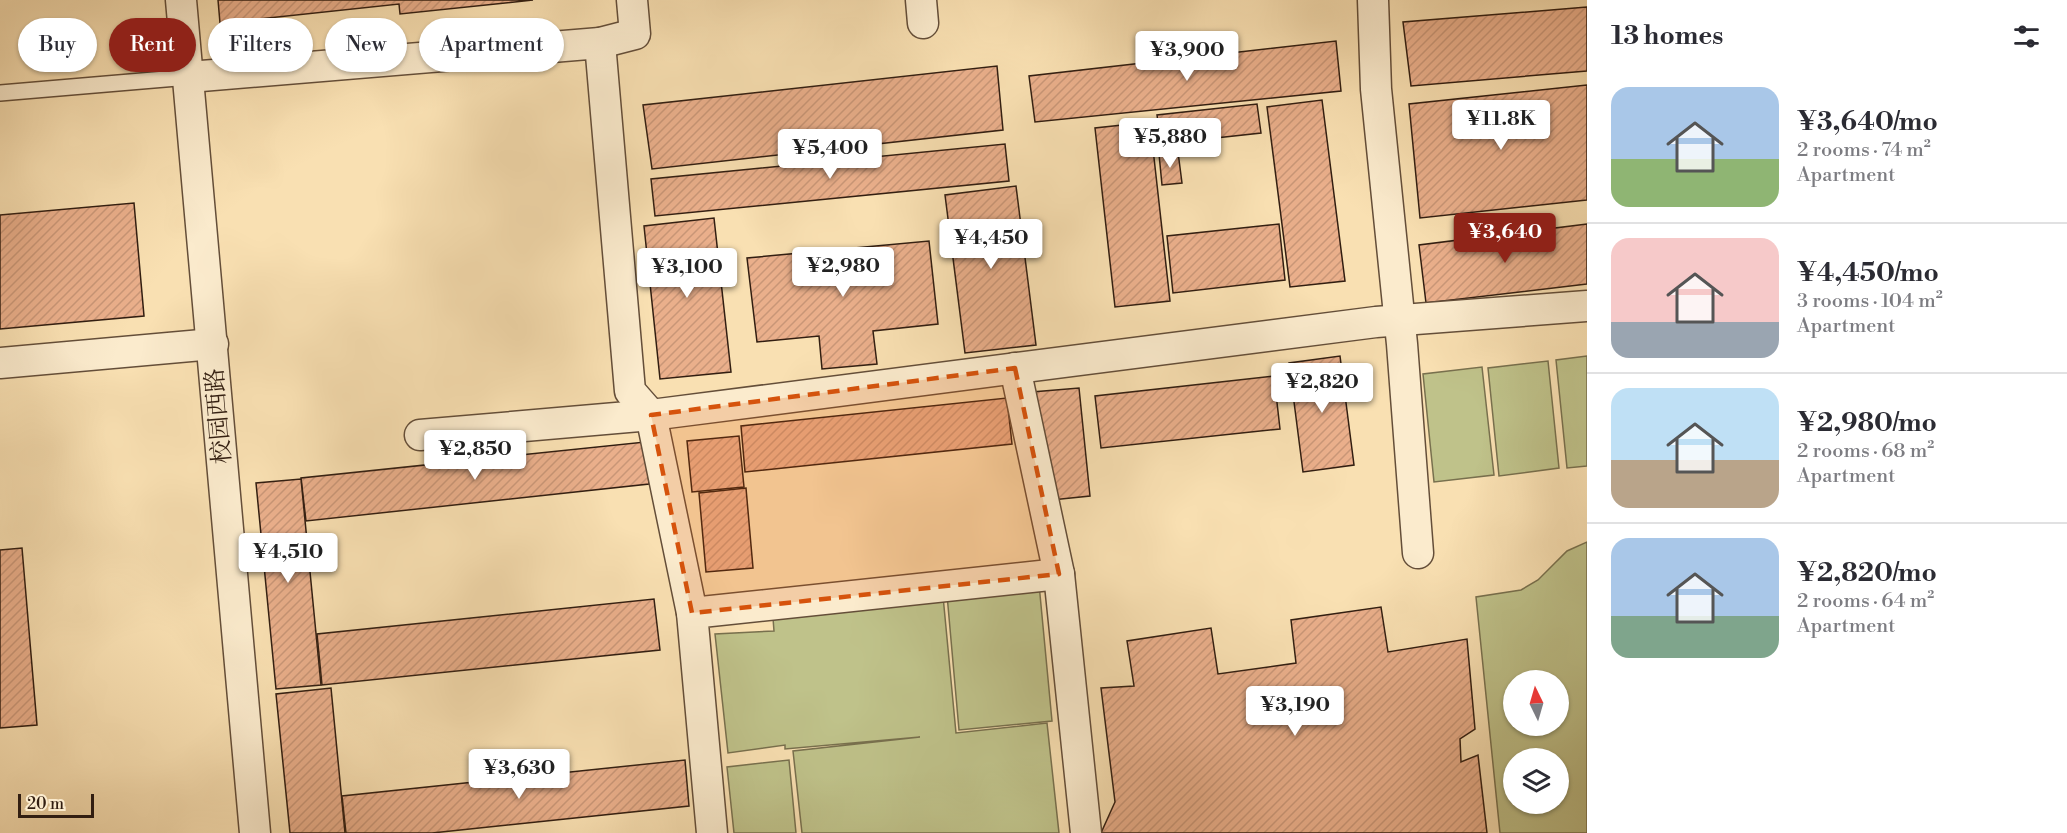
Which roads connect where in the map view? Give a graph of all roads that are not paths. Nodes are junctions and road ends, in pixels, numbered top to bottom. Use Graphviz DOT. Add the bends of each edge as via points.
graph roads {
  1 [pos="181,0"];
  2 [pos="632,0"];
  3 [pos="1373,0"];
  4 [pos="600,44"];
  5 [pos="189,77"];
  6 [pos="0,93"];
  7 [pos="1587,306"];
  8 [pos="1398,320"];
  9 [pos="213,344"];
  10 [pos="0,363"];
  11 [pos="1015,368"];
  12 [pos="651,415"];
  13 [pos="420,435"];
  14 [pos="1418,553"];
  15 [pos="1059,574"];
  16 [pos="692,614"];
  17 [pos="255,833"];
  18 [pos="712,833"];
  19 [pos="1086,833"];
  1 -- 5 [label="street, 校园西路"];
  2 -- 4 [label="street" via="634,34"];
  3 -- 8 [label="street" via="1376,88"];
  4 -- 5 [label="street"];
  4 -- 12 [label="street" via="630,391"];
  5 -- 6 [label="lane"];
  5 -- 9 [label="street, 校园西路"];
  7 -- 8 [label="street"];
  8 -- 11 [label="street"];
  8 -- 14 [label="street"];
  9 -- 10 [label="street"];
  9 -- 17 [label="street, 校园西路"];
  11 -- 12 [label="street"];
  11 -- 15 [label="street"];
  12 -- 13 [label="street"];
  12 -- 16 [label="street"];
  15 -- 16 [label="street"];
  15 -- 19 [label="street"];
  16 -- 18 [label="street"];
}
